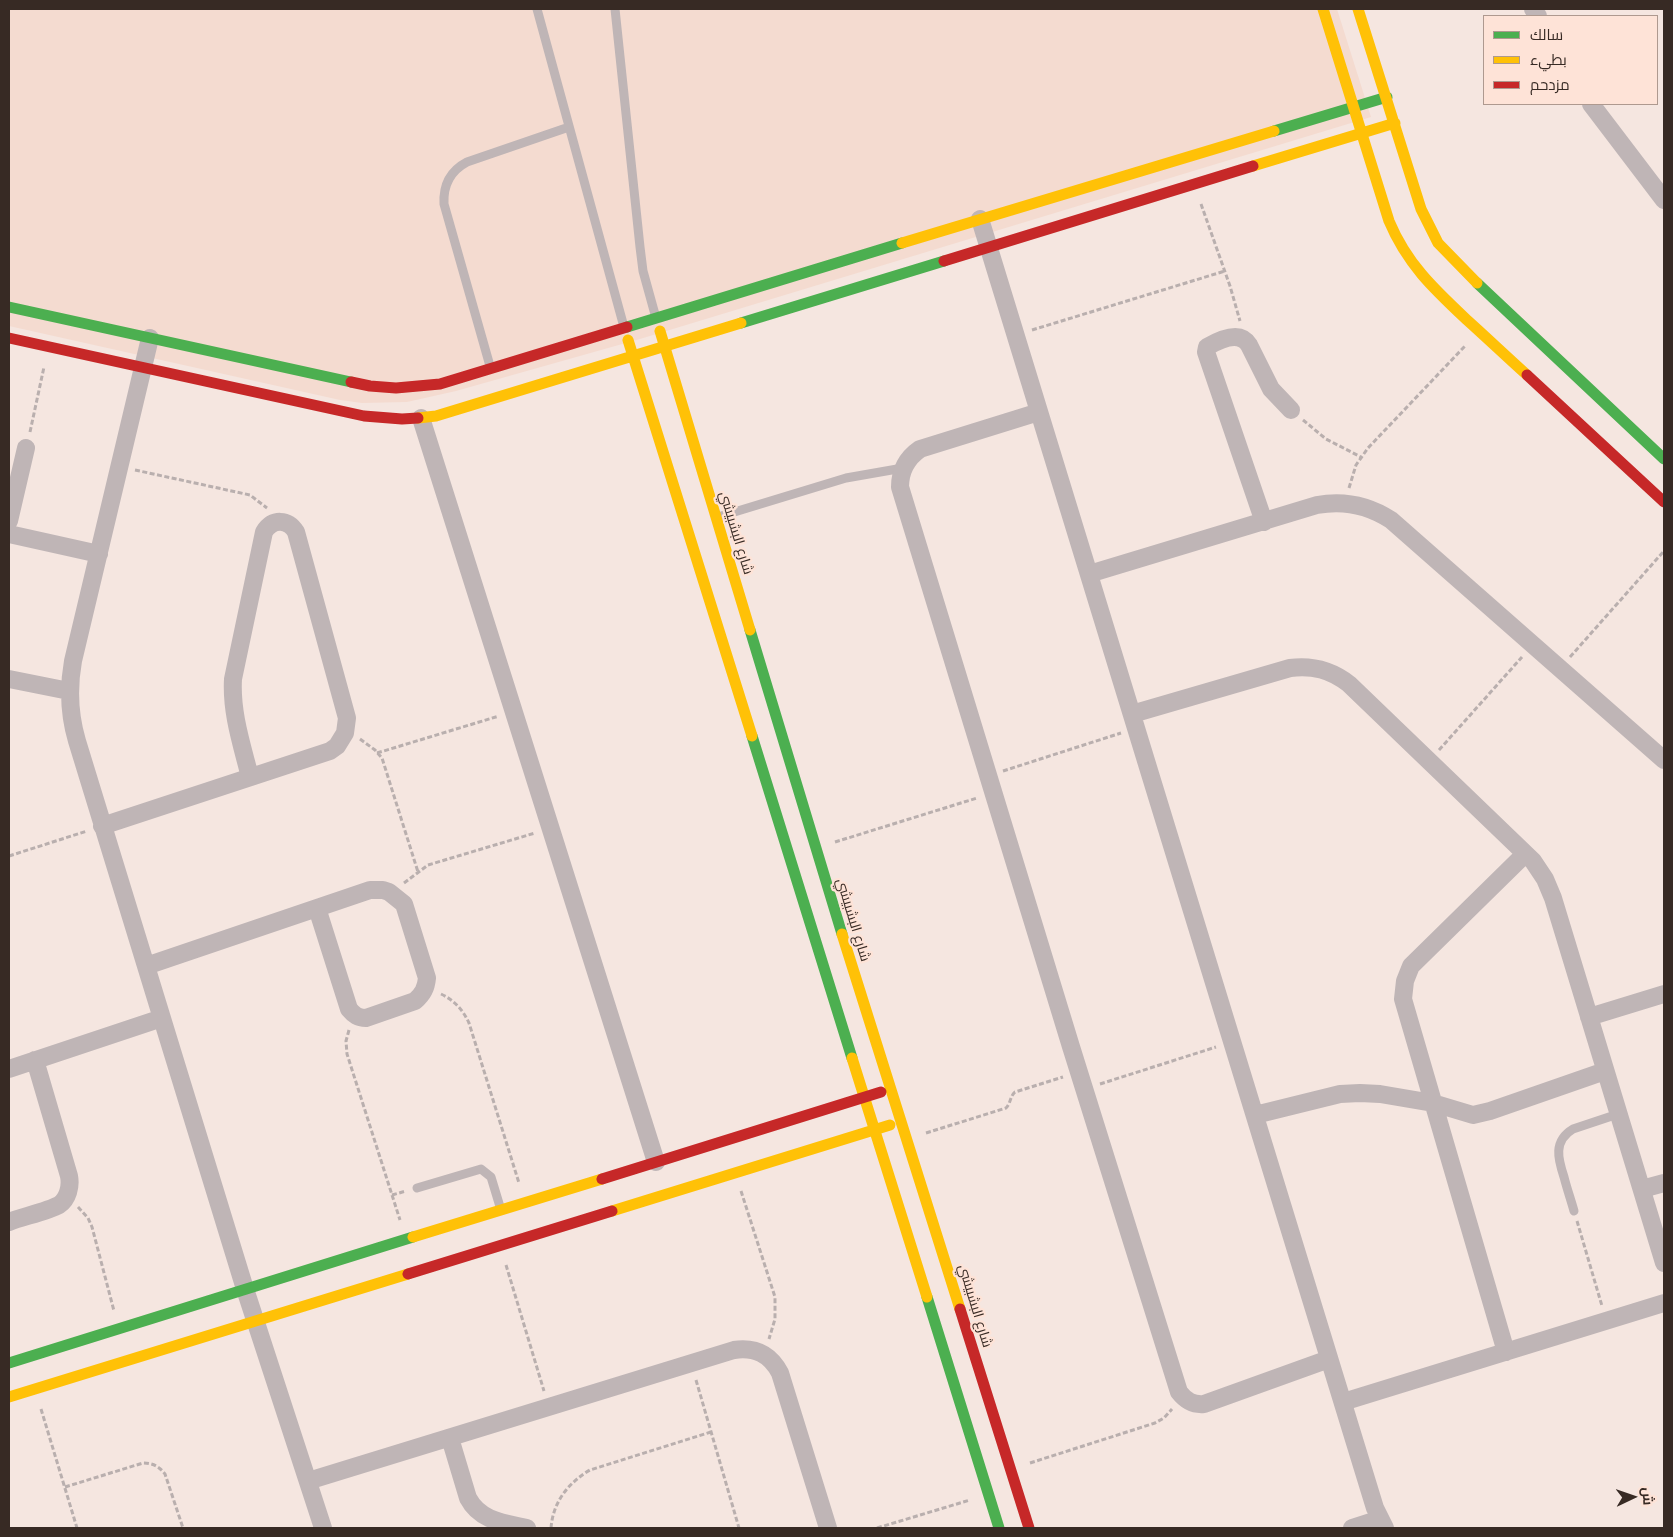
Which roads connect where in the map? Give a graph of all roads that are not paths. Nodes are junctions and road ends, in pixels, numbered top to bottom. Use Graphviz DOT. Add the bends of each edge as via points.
graph roads {
  1 [pos="536,9"];
  2 [pos="615,9"];
  3 [pos="1322,9"];
  4 [pos="1358,9"];
  5 [pos="1386,97"];
  6 [pos="1592,105"];
  7 [pos="1354,107"];
  8 [pos="1395,123"];
  9 [pos="569,128"];
  10 [pos="1362,133"];
  11 [pos="1664,200"];
  12 [pos="980,219"];
  13 [pos="988,246"];
  14 [pos="9,307"];
  15 [pos="656,319"];
  16 [pos="624,328"];
  17 [pos="9,338"];
  18 [pos="150,338"];
  19 [pos="664,347"];
  20 [pos="633,357"];
  21 [pos="143,368"];
  22 [pos="491,369"];
  23 [pos="1291,410"];
  24 [pos="1039,412"];
  25 [pos="421,418"];
  26 [pos="26,448"];
  27 [pos="1664,459"];
  28 [pos="903,468"];
  29 [pos="1664,502"];
  30 [pos="708,520"];
  31 [pos="9,521"];
  32 [pos="1264,522"];
  33 [pos="686,527"];
  34 [pos="9,534"];
  35 [pos="99,554"];
  36 [pos="1089,574"];
  37 [pos="9,679"];
  38 [pos="69,691"];
  39 [pos="1134,721"];
  40 [pos="1664,760"];
  41 [pos="250,777"];
  42 [pos="102,826"];
  43 [pos="1525,854"];
  44 [pos="317,908"];
  45 [pos="146,966"];
  46 [pos="1664,994"];
  47 [pos="1588,1017"];
  48 [pos="162,1018"];
  49 [pos="35,1060"];
  50 [pos="9,1069"];
  51 [pos="1605,1070"];
  52 [pos="891,1089"];
  53 [pos="864,1097"];
  54 [pos="1433,1103"];
  55 [pos="1618,1114"];
  56 [pos="1255,1115"];
  57 [pos="901,1122"];
  58 [pos="875,1130"];
  59 [pos="656,1162"];
  60 [pos="1664,1183"];
  61 [pos="417,1188"];
  62 [pos="1642,1190"];
  63 [pos="501,1210"];
  64 [pos="1574,1211"];
  65 [pos="9,1222"];
  66 [pos="1664,1263"];
  67 [pos="245,1289"];
  68 [pos="1664,1303"];
  69 [pos="256,1321"];
  70 [pos="1506,1352"];
  71 [pos="1330,1359"];
  72 [pos="9,1362"];
  73 [pos="9,1398"];
  74 [pos="1343,1402"];
  75 [pos="450,1438"];
  76 [pos="308,1481"];
  77 [pos="1383,1524"];
  78 [pos="323,1528"];
  79 [pos="527,1528"];
  80 [pos="828,1528"];
  81 [pos="999,1528"];
  82 [pos="1028,1528"];
  83 [pos="1352,1528"];
  1 -- 9 [label="lane"];
  2 -- 15 [label="lane" via="643,272"];
  3 -- 7 [label="street"];
  4 -- 5 [label="street"];
  5 -- 7 [label="street"];
  5 -- 8 [label="street"];
  6 -- 11 [label="street"];
  7 -- 10 [label="street"];
  7 -- 12 [label="street"];
  8 -- 10 [label="street"];
  8 -- 27 [label="street" via="1421,209 1448,255"];
  9 -- 16 [label="lane"];
  9 -- 22 [label="lane" via="467,162 455,170 446,185 444,204"];
  10 -- 13 [label="street"];
  10 -- 29 [label="street" via="1389,221 1403,251 1422,277"];
  12 -- 13 [label="street"];
  12 -- 15 [label="street"];
  13 -- 19 [label="street"];
  13 -- 24 [label="street"];
  14 -- 18 [label="street"];
  15 -- 16 [label="street"];
  15 -- 19 [label="street, شارع البشبيشي"];
  16 -- 20 [label="street"];
  16 -- 22 [label="street"];
  17 -- 21 [label="street"];
  18 -- 21 [label="street"];
  18 -- 22 [label="street" via="389,389 440,384"];
  19 -- 20 [label="street"];
  19 -- 30 [label="street, شارع البشبيشي"];
  20 -- 25 [label="street" via="451,413"];
  20 -- 33 [label="street"];
  21 -- 25 [label="street" via="364,416"];
  21 -- 35 [label="street"];
  23 -- 32 [label="street" via="1271,389 1247,341 1233,337 1209,346 1206,352"];
  24 -- 28 [label="street" via="920,449"];
  24 -- 36 [label="street"];
  25 -- 59 [label="street"];
  26 -- 31 [label="street"];
  28 -- 30 [label="lane" via="846,478"];
  28 -- 71 [label="street" via="900,487 992,794 1180,1392 1188,1401 1204,1404"];
  30 -- 33 [label="street"];
  30 -- 52 [label="street, شارع البشبيشي"];
  32 -- 36 [label="street"];
  32 -- 40 [label="street" via="1337,502 1370,509 1391,520"];
  33 -- 53 [label="street"];
  34 -- 35 [label="street"];
  35 -- 38 [label="street"];
  36 -- 39 [label="street"];
  37 -- 38 [label="street"];
  38 -- 42 [label="street" via="73,729"];
  39 -- 43 [label="street" via="1290,668 1303,666 1328,671 1349,684"];
  39 -- 56 [label="street"];
  41 -- 41 [label="street" via="330,751 345,734 347,718 296,532 288,522 276,521 264,532 233,679 235,718"];
  41 -- 42 [label="street"];
  42 -- 45 [label="street"];
  43 -- 47 [label="street" via="1549,888"];
  43 -- 54 [label="street" via="1411,966 1408,973 1403,999"];
  44 -- 44 [label="street" via="349,1009 356,1016 370,1016 421,996 427,978 404,904 394,895 383,890 370,890"];
  44 -- 45 [label="street"];
  45 -- 48 [label="street"];
  46 -- 47 [label="street"];
  47 -- 51 [label="street"];
  48 -- 49 [label="street"];
  48 -- 67 [label="street"];
  49 -- 50 [label="street"];
  49 -- 65 [label="street" via="69,1176 69,1190 59,1205"];
  51 -- 54 [label="street" via="1473,1115"];
  51 -- 55 [label="street"];
  52 -- 53 [label="street"];
  52 -- 57 [label="street, شارع البشبيشي"];
  53 -- 58 [label="street"];
  53 -- 59 [label="street"];
  54 -- 56 [label="street" via="1380,1094 1346,1094"];
  54 -- 70 [label="street"];
  55 -- 62 [label="street"];
  55 -- 64 [label="lane" via="1572,1129 1560,1142 1558,1157"];
  56 -- 71 [label="street"];
  57 -- 58 [label="street"];
  57 -- 82 [label="street, شارع البشبيشي"];
  58 -- 69 [label="street"];
  58 -- 81 [label="street"];
  59 -- 63 [label="street"];
  60 -- 62 [label="street"];
  61 -- 63 [label="lane" via="481,1170 491,1177"];
  62 -- 66 [label="street"];
  63 -- 67 [label="street"];
  67 -- 69 [label="street"];
  67 -- 72 [label="street"];
  68 -- 70 [label="street"];
  69 -- 73 [label="street"];
  69 -- 76 [label="street"];
  70 -- 74 [label="street"];
  71 -- 74 [label="street"];
  74 -- 77 [label="street"];
  75 -- 76 [label="street"];
  75 -- 79 [label="street" via="472,1506 486,1517"];
  75 -- 80 [label="street" via="691,1363 743,1349 762,1352 776,1364 780,1373"];
  76 -- 78 [label="street"];
  77 -- 83 [label="street"];
}
